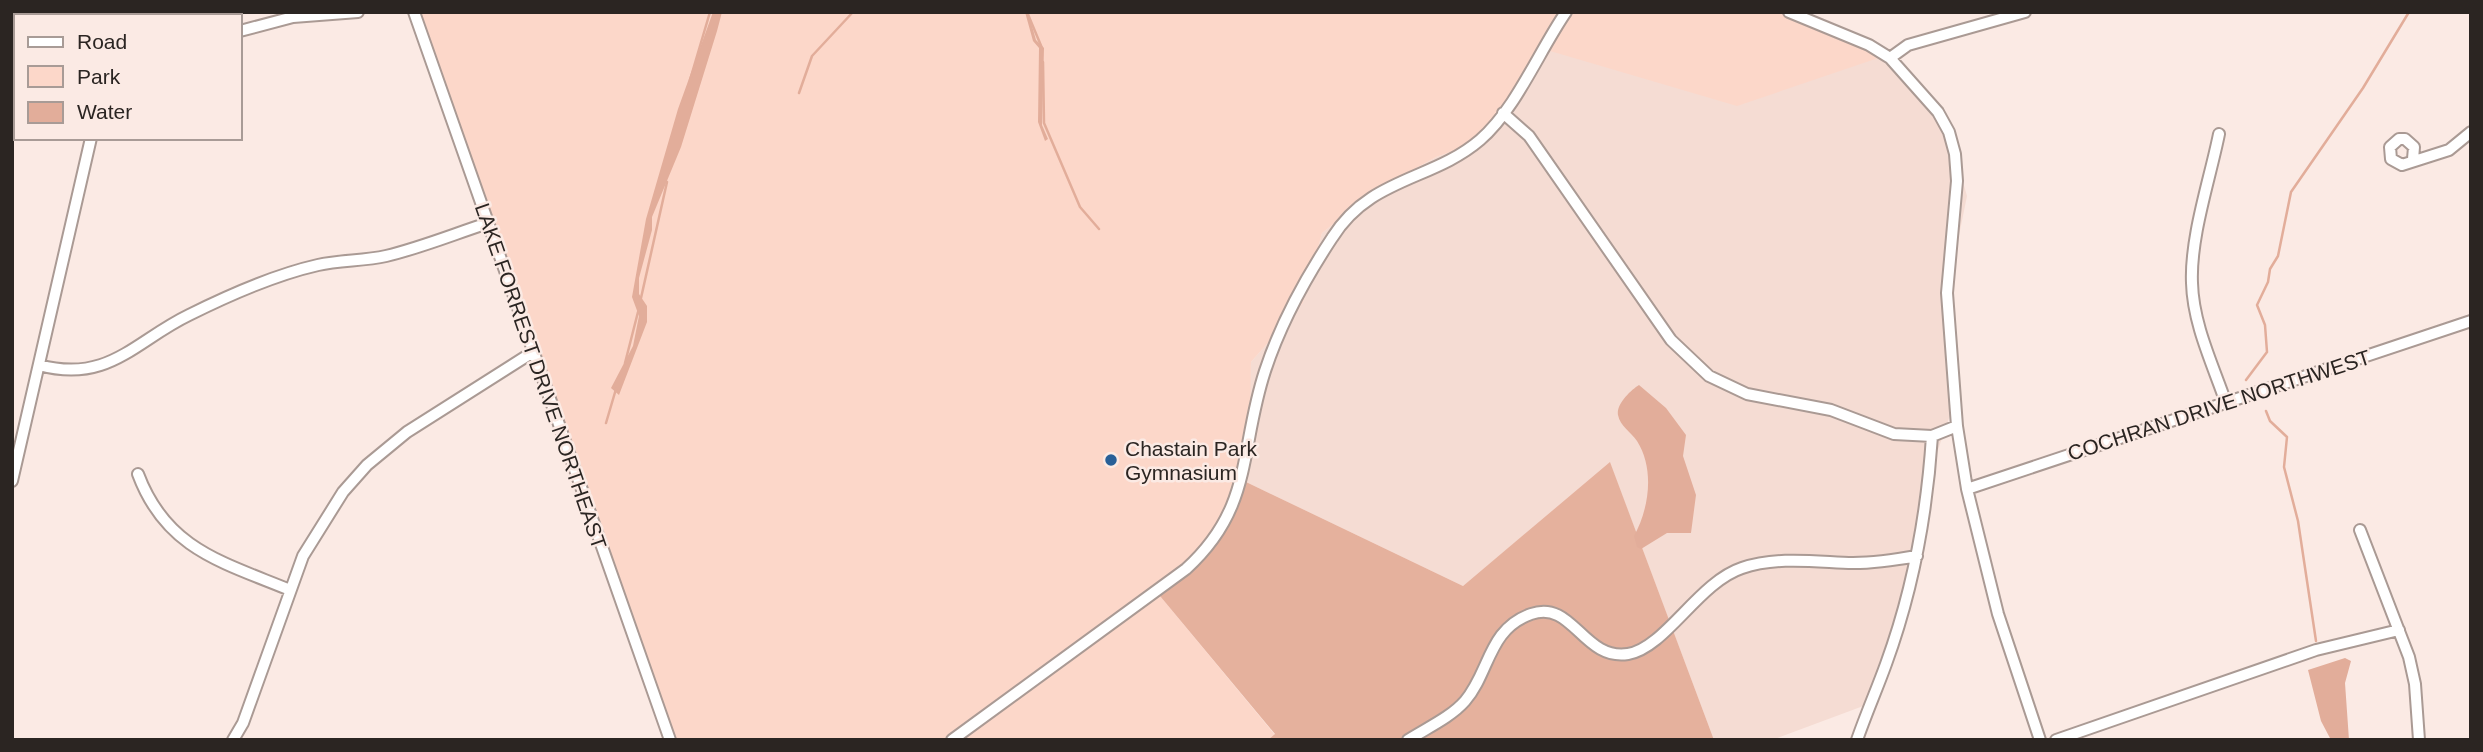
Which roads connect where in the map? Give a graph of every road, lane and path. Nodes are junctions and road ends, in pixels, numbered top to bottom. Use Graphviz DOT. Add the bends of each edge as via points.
graph roads {
  1 [pos="358,12"];
  2 [pos="414,12"];
  3 [pos="1566,12"];
  4 [pos="1789,12"];
  5 [pos="2025,12"];
  6 [pos="242,30"];
  7 [pos="1890,58"];
  8 [pos="1503,113"];
  9 [pos="2471,132"];
  10 [pos="2219,134"];
  11 [pos="91,140"];
  12 [pos="2413,159"];
  13 [pos="488,223"];
  14 [pos="2471,321"];
  15 [pos="533,352"];
  16 [pos="39,365"];
  17 [pos="2225,403"];
  18 [pos="1957,426"];
  19 [pos="1932,436"];
  20 [pos="138,474"];
  21 [pos="12,481"];
  22 [pos="1967,489"];
  23 [pos="2360,530"];
  24 [pos="1917,556"];
  25 [pos="290,590"];
  26 [pos="2399,630"];
  27 [pos="233,740"];
  28 [pos="670,740"];
  29 [pos="952,740"];
  30 [pos="1408,740"];
  31 [pos="1857,740"];
  32 [pos="2040,740"];
  33 [pos="2056,740"];
  34 [pos="2419,740"];
  1 -- 6 [label="street" via="293,17"];
  2 -- 13 [label="street, LAKE FORREST DRIVE NORTHEAST"];
  3 -- 8 [label="street"];
  4 -- 7 [label="street"];
  5 -- 7 [label="street" via="1908,45"];
  7 -- 18 [label="street" via="1938,112 1955,154 1957,181 1947,293"];
  8 -- 19 [label="street" via="1529,135 1671,340 1709,376 1747,394 1831,410 1894,434"];
  8 -- 29 [label="street" via="1467,149 1370,197 1332,237 1275,345 1258,398 1239,494 1204,552"];
  9 -- 12 [label="street" via="2448,150"];
  10 -- 17 [label="street" via="2192,260 2192,284 2199,324"];
  11 -- 16 [label="street"];
  13 -- 15 [label="street, LAKE FORREST DRIVE NORTHEAST"];
  13 -- 16 [label="street" via="389,255 292,272 189,315 107,364 62,370"];
  14 -- 17 [label="street, COCHRAN DRIVE NORTHWEST"];
  15 -- 25 [label="street" via="407,432 367,465 321,523"];
  15 -- 28 [label="street, LAKE FORREST DRIVE NORTHEAST"];
  16 -- 21 [label="street"];
  17 -- 22 [label="street, COCHRAN DRIVE NORTHWEST"];
  18 -- 19 [label="street"];
  18 -- 22 [label="street"];
  19 -- 24 [label="street" via="1928,498"];
  20 -- 25 [label="street" via="155,511 185,542"];
  22 -- 32 [label="street" via="1998,614"];
  23 -- 26 [label="street"];
  24 -- 30 [label="street" via="1870,562 1786,561 1742,568 1712,584 1648,645 1628,654 1596,648 1559,614 1532,613 1496,641 1474,688 1460,706"];
  24 -- 31 [label="street" via="1886,663"];
  25 -- 27 [label="street"];
  26 -- 33 [label="street" via="2316,650"];
  26 -- 34 [label="street" via="2415,684"];
}
